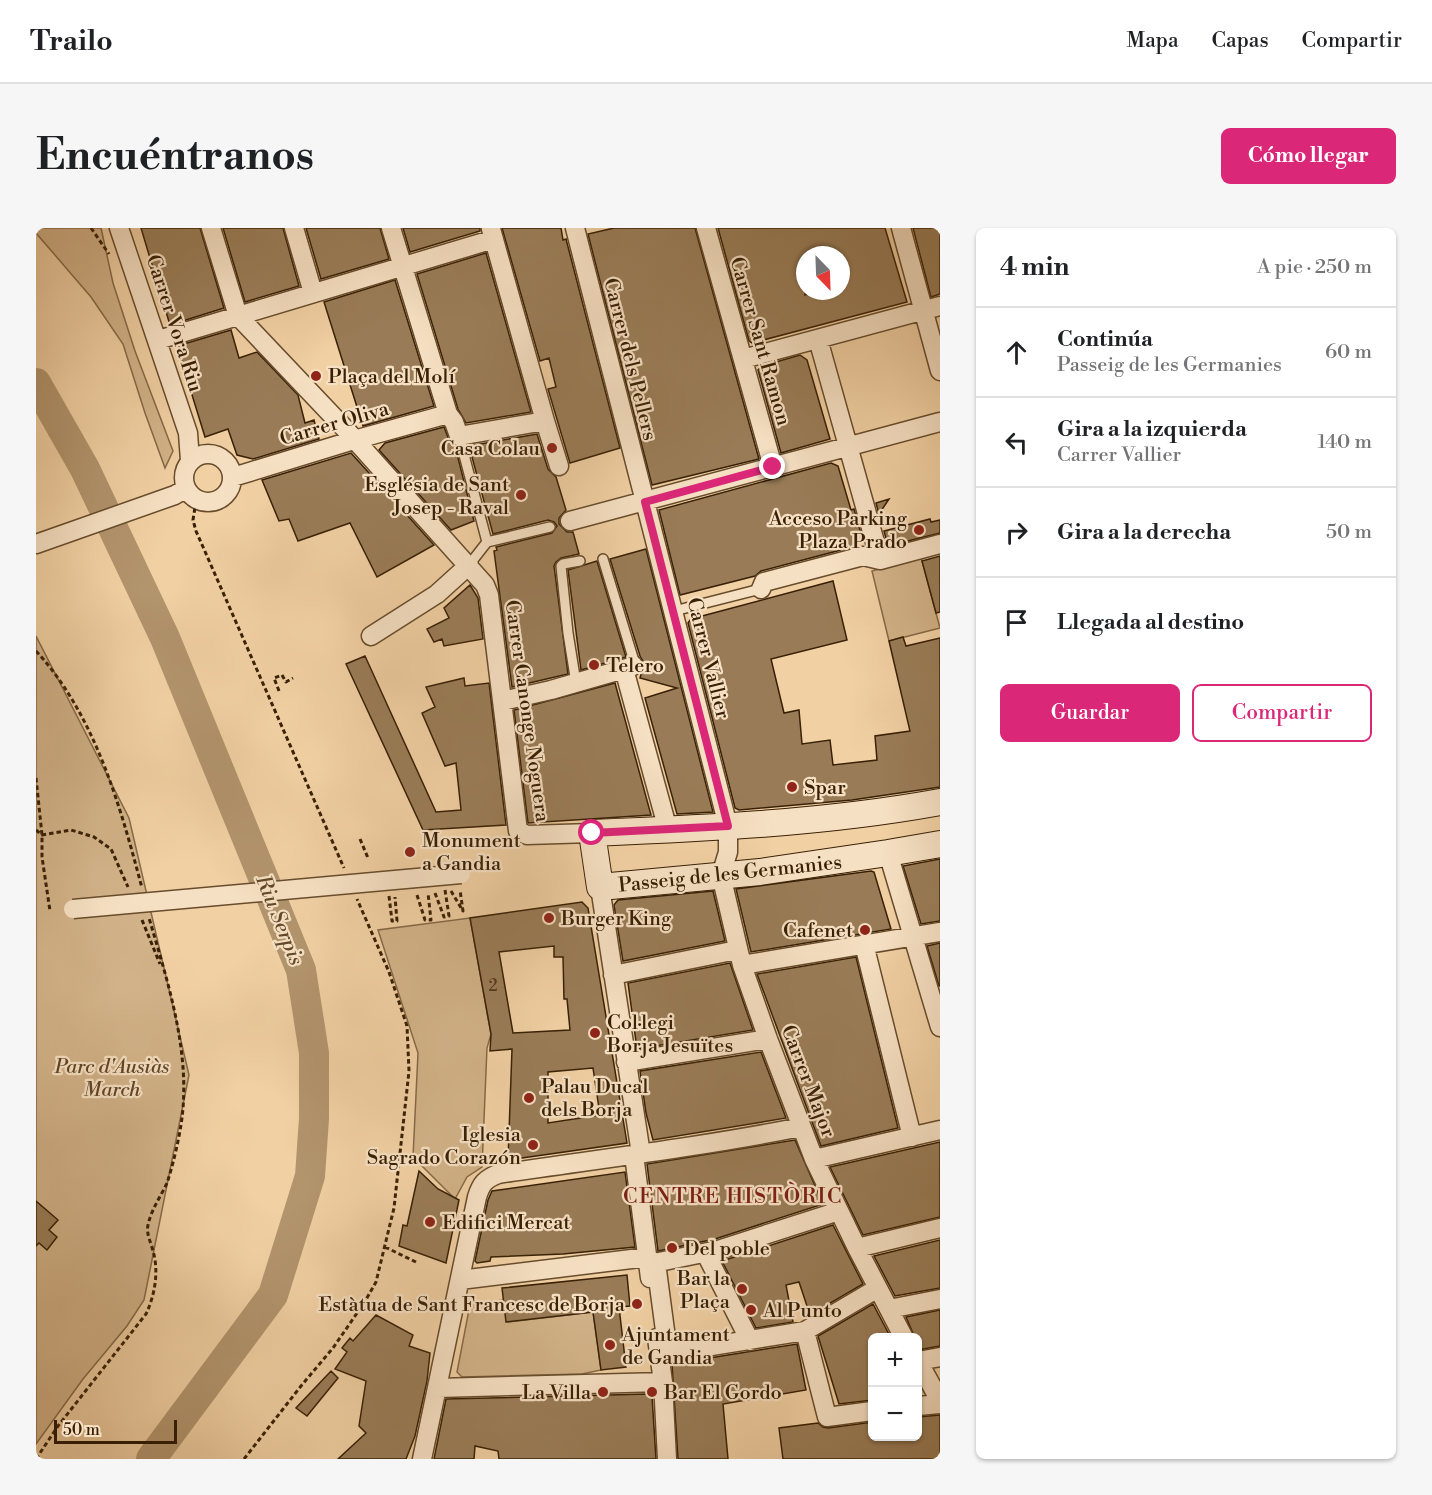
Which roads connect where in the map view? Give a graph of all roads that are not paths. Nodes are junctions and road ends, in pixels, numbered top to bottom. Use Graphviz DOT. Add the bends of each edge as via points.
graph roads {
  1 [pos="119,228"];
  2 [pos="211,228"];
  3 [pos="294,228"];
  4 [pos="391,228"];
  5 [pos="706,228"];
  6 [pos="901,228"];
  7 [pos="579,229"];
  8 [pos="492,234"];
  9 [pos="402,266"];
  10 [pos="314,293"];
  11 [pos="932,308"];
  12 [pos="238,316"];
  13 [pos="818,339"];
  14 [pos="158,340"];
  15 [pos="800,349"];
  16 [pos="744,362"];
  17 [pos="940,371"];
  18 [pos="448,414"];
  19 [pos="545,421"];
  20 [pos="940,422"];
  21 [pos="188,433"];
  22 [pos="459,436"];
  23 [pos="354,440"];
  24 [pos="848,447"];
  25 [pos="210,453"];
  26 [pos="190,461"];
  27 [pos="559,466"];
  28 [pos="773,467"];
  29 [pos="233,477"];
  30 [pos="186,494"];
  31 [pos="645,502"];
  32 [pos="570,521"];
  33 [pos="550,527"];
  34 [pos="487,542"];
  35 [pos="36,544"];
  36 [pos="940,544"];
  37 [pos="872,558"];
  38 [pos="603,559"];
  39 [pos="580,561"];
  40 [pos="469,565"];
  41 [pos="813,576"];
  42 [pos="761,589"];
  43 [pos="674,611"];
  44 [pos="371,636"];
  45 [pos="629,665"];
  46 [pos="576,683"];
  47 [pos="502,701"];
  48 [pos="940,802"];
  49 [pos="728,826"];
  50 [pos="668,830"];
  51 [pos="592,833"];
  52 [pos="940,844"];
  53 [pos="888,854"];
  54 [pos="722,874"];
  55 [pos="461,879"];
  56 [pos="600,887"];
  57 [pos="73,909"];
  58 [pos="940,932"];
  59 [pos="912,937"];
  60 [pos="864,944"];
  61 [pos="740,957"];
  62 [pos="613,975"];
  63 [pos="940,1027"];
  64 [pos="768,1039"];
  65 [pos="626,1062"];
  66 [pos="801,1126"];
  67 [pos="940,1130"];
  68 [pos="912,1137"];
  69 [pos="638,1155"];
  70 [pos="814,1158"];
  71 [pos="839,1211"];
  72 [pos="940,1228"];
  73 [pos="857,1248"];
  74 [pos="706,1254"];
  75 [pos="651,1262"];
  76 [pos="460,1280"];
  77 [pos="878,1288"];
  78 [pos="940,1299"];
  79 [pos="889,1309"];
  80 [pos="805,1331"];
  81 [pos="901,1333"];
  82 [pos="750,1341"];
  83 [pos="664,1354"];
  84 [pos="940,1357"];
  85 [pos="922,1360"];
  86 [pos="922,1368"];
  87 [pos="663,1382"];
  88 [pos="437,1388"];
  89 [pos="940,1402"];
  90 [pos="922,1405"];
  91 [pos="868,1413"];
  92 [pos="422,1459"];
  93 [pos="667,1459"];
  1 -- 14 [label="street, Carrer Vora Riu"];
  2 -- 12 [label="street, Carrer Canonge Noguera"];
  3 -- 10 [label="street"];
  4 -- 9 [label="street"];
  5 -- 16 [label="street, Carrer Sant Ramon"];
  6 -- 11 [label="street"];
  7 -- 31 [label="street, Carrer dels Pellers"];
  8 -- 9 [label="street"];
  8 -- 19 [label="street"];
  9 -- 10 [label="street"];
  9 -- 18 [label="street"];
  10 -- 12 [label="street"];
  11 -- 13 [label="street"];
  11 -- 17 [label="street"];
  12 -- 14 [label="street"];
  12 -- 23 [label="street, Carrer Canonge Noguera"];
  13 -- 16 [label="street"];
  13 -- 24 [label="street"];
  14 -- 21 [label="street, Carrer Vora Riu"];
  15 -- 16 [label="lane"];
  16 -- 28 [label="street, Carrer Sant Ramon"];
  18 -- 22 [label="street"];
  18 -- 23 [label="street, Carrer Oliva"];
  19 -- 22 [label="street"];
  19 -- 27 [label="street"];
  20 -- 24 [label="street"];
  21 -- 25 [label="street, Carrer Vora Riu"];
  21 -- 26 [label="street, Carrer Vora Riu"];
  22 -- 34 [label="lane"];
  23 -- 29 [label="street, Carrer Oliva"];
  23 -- 40 [label="street, Carrer Canonge Noguera"];
  24 -- 28 [label="street"];
  24 -- 37 [label="street"];
  25 -- 26 [label="street"];
  25 -- 29 [label="street" via="223,458"];
  26 -- 30 [label="street" via="184,474"];
  28 -- 31 [label="street"];
  29 -- 30 [label="street" via="230,490 219,500 207,502"];
  30 -- 35 [label="street"];
  31 -- 32 [label="street"];
  31 -- 43 [label="street, Carrer Vallier"];
  33 -- 34 [label="lane"];
  34 -- 40 [label="lane"];
  36 -- 37 [label="street"];
  37 -- 42 [label="street" via="764,582"];
  38 -- 45 [label="lane"];
  39 -- 46 [label="lane" via="563,564 561,570"];
  40 -- 44 [label="street" via="437,594"];
  40 -- 47 [label="street, Carrer Canonge Noguera" via="489,595"];
  41 -- 42 [label="lane"];
  42 -- 43 [label="lane"];
  43 -- 49 [label="street, Carrer Vallier"];
  45 -- 46 [label="street"];
  45 -- 50 [label="street"];
  46 -- 47 [label="street"];
  47 -- 51 [label="street, Carrer Canonge Noguera" via="518,831 527,835"];
  48 -- 49 [label="street" via="845,816"];
  49 -- 50 [label="street"];
  49 -- 54 [label="street, Carrer Major" via="728,852"];
  50 -- 51 [label="street"];
  51 -- 56 [label="street, Passeig de les Germanies"];
  52 -- 53 [label="street, Passeig de les Germanies"];
  53 -- 54 [label="street, Passeig de les Germanies"];
  53 -- 59 [label="street"];
  54 -- 56 [label="street, Passeig de les Germanies"];
  54 -- 61 [label="street, Carrer Major"];
  55 -- 57 [label="street, bridge"];
  56 -- 62 [label="street"];
  58 -- 59 [label="street"];
  59 -- 60 [label="street"];
  59 -- 63 [label="street"];
  60 -- 61 [label="street"];
  60 -- 68 [label="street"];
  61 -- 62 [label="street"];
  61 -- 64 [label="street, Carrer Major"];
  62 -- 65 [label="street"];
  64 -- 65 [label="street"];
  64 -- 66 [label="street, Carrer Major"];
  65 -- 69 [label="street"];
  66 -- 69 [label="street"];
  66 -- 70 [label="street, Carrer Major"];
  67 -- 68 [label="street"];
  68 -- 70 [label="street"];
  69 -- 75 [label="street"];
  69 -- 76 [label="street" via="486,1178 477,1197"];
  70 -- 71 [label="street, Carrer Major"];
  71 -- 73 [label="street, Carrer Major"];
  71 -- 74 [label="street"];
  72 -- 73 [label="street"];
  73 -- 77 [label="street, Carrer Major"];
  74 -- 75 [label="street"];
  74 -- 82 [label="street"];
  75 -- 76 [label="street"];
  75 -- 83 [label="street"];
  76 -- 88 [label="street"];
  77 -- 79 [label="street, Carrer Major"];
  77 -- 80 [label="street"];
  78 -- 79 [label="street"];
  79 -- 81 [label="street, Carrer Major"];
  80 -- 82 [label="street"];
  80 -- 91 [label="street" via="827,1417"];
  82 -- 83 [label="street"];
  83 -- 87 [label="street"];
  84 -- 85 [label="street"];
  86 -- 89 [label="street"];
  87 -- 88 [label="street"];
  87 -- 93 [label="street"];
  88 -- 92 [label="street"];
  89 -- 90 [label="street"];
}
